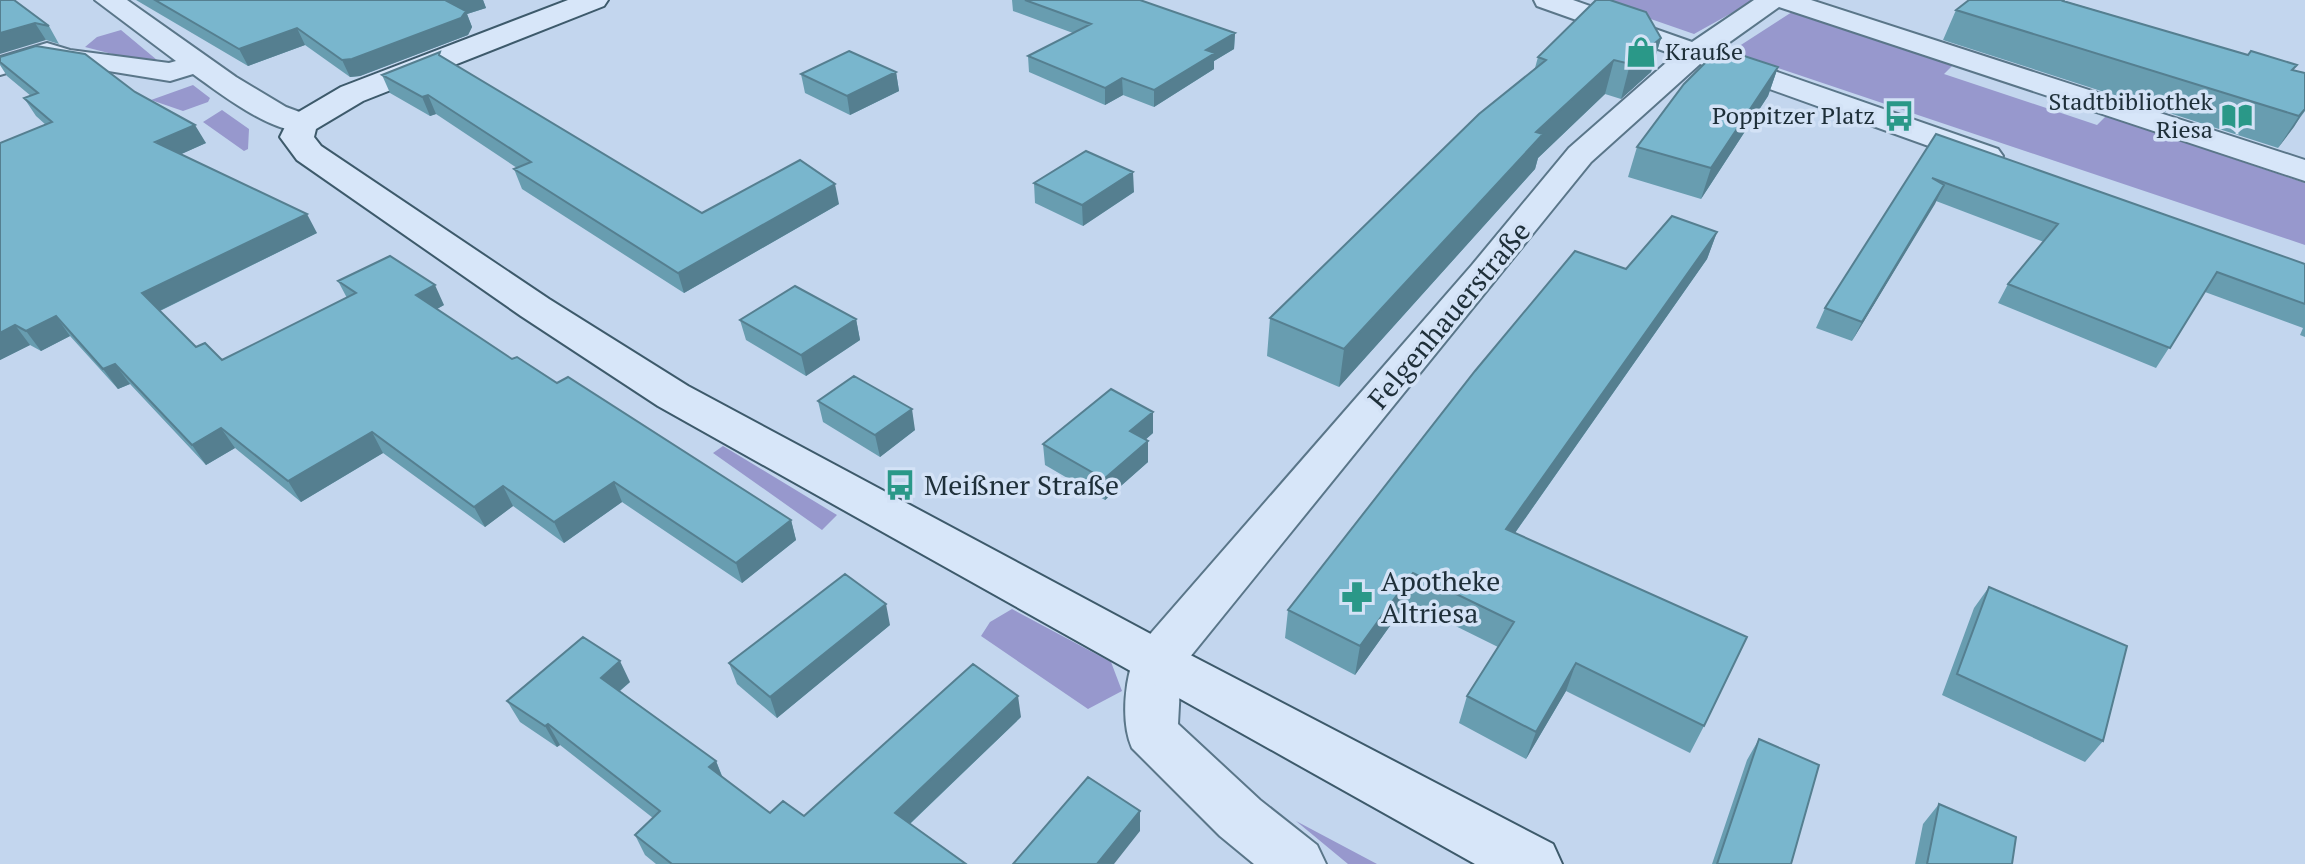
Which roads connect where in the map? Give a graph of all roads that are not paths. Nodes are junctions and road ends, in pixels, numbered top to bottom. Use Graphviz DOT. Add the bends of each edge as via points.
graph roads {
  1 [pos="594,0"];
  2 [pos="1547,0"];
  3 [pos="1772,0"];
  4 [pos="1784,0"];
  5 [pos="105,20"];
  6 [pos="47,52"];
  7 [pos="1695,53"];
  8 [pos="199,63"];
  9 [pos="0,66"];
  10 [pos="302,124"];
  11 [pos="2019,168"];
  12 [pos="2305,171"];
  13 [pos="1156,662"];
  14 [pos="1297,864"];
  15 [pos="1532,864"];
  1 -- 10 [label="main road" via="352,94"];
  2 -- 7 [label="street"];
  3 -- 7 [label="street, Felgenhauerstraße"];
  4 -- 12 [label="street"];
  5 -- 6 [label="street"];
  5 -- 8 [label="street" via="138,18"];
  6 -- 8 [label="street" via="170,72"];
  6 -- 9 [label="street"];
  7 -- 11 [label="street"];
  7 -- 13 [label="street, Felgenhauerstraße" via="1580,155"];
  8 -- 10 [label="street" via="270,113"];
  10 -- 13 [label="main road" via="297,137 309,153 602,353"];
  13 -- 14 [label="street" via="1151,732 1240,818"];
  13 -- 15 [label="main road"];
}
